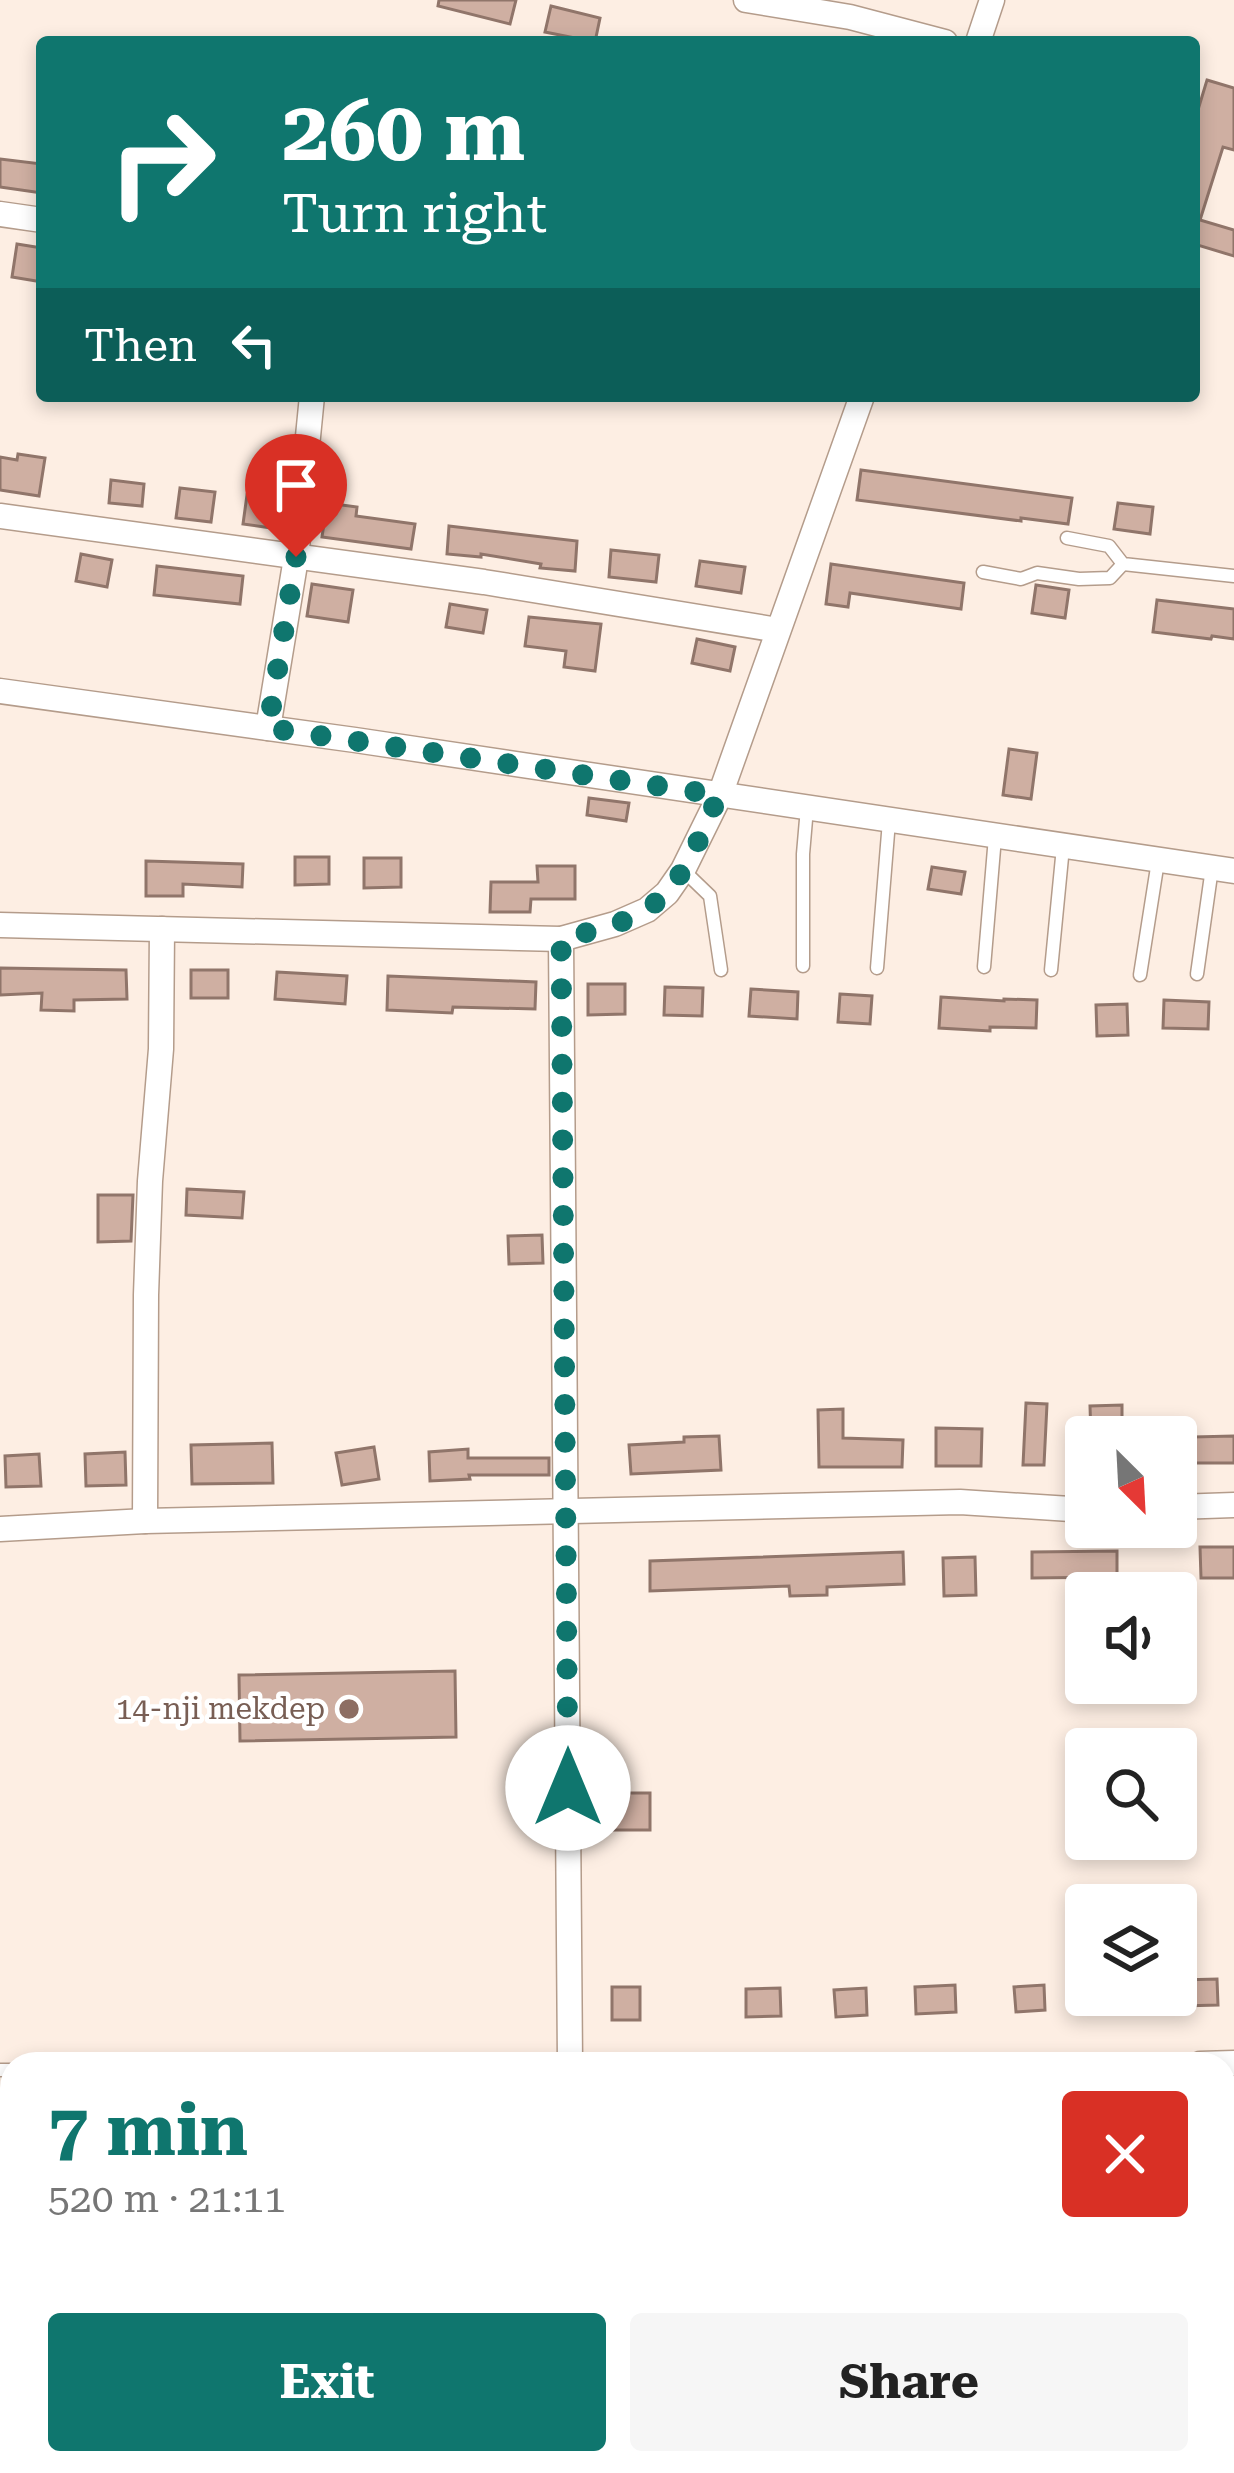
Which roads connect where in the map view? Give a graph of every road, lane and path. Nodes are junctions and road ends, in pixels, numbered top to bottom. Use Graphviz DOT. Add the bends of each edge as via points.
graph roads {
  1 [pos="746,0"];
  2 [pos="992,0"];
  3 [pos="923,36"];
  4 [pos="980,36"];
  5 [pos="0,214"];
  6 [pos="36,219"];
  7 [pos="310,402"];
  8 [pos="860,402"];
  9 [pos="0,517"];
  10 [pos="1067,538"];
  11 [pos="296,557"];
  12 [pos="1123,564"];
  13 [pos="983,572"];
  14 [pos="1234,576"];
  15 [pos="778,630"];
  16 [pos="0,691"];
  17 [pos="268,728"];
  18 [pos="719,795"];
  19 [pos="806,808"];
  20 [pos="889,821"];
  21 [pos="995,836"];
  22 [pos="1063,847"];
  23 [pos="1158,860"];
  24 [pos="1223,869"];
  25 [pos="683,870"];
  26 [pos="0,925"];
  27 [pos="162,929"];
  28 [pos="561,939"];
  29 [pos="803,966"];
  30 [pos="877,968"];
  31 [pos="984,968"];
  32 [pos="721,970"];
  33 [pos="1051,970"];
  34 [pos="1197,974"];
  35 [pos="1140,976"];
  36 [pos="1234,1505"];
  37 [pos="1197,1506"];
  38 [pos="1065,1509"];
  39 [pos="566,1512"];
  40 [pos="145,1521"];
  41 [pos="0,1528"];
  42 [pos="570,2052"];
  1 -- 3 [label="street"];
  2 -- 4 [label="street"];
  5 -- 6 [label="street"];
  7 -- 11 [label="street"];
  8 -- 15 [label="street"];
  9 -- 11 [label="street"];
  10 -- 12 [label="lane" via="1109,546"];
  11 -- 15 [label="street"];
  11 -- 17 [label="street"];
  12 -- 13 [label="lane" via="1110,578"];
  12 -- 14 [label="lane"];
  15 -- 18 [label="street"];
  16 -- 17 [label="street"];
  17 -- 18 [label="street"];
  18 -- 19 [label="street"];
  18 -- 25 [label="street"];
  19 -- 20 [label="street"];
  19 -- 29 [label="lane"];
  20 -- 21 [label="street"];
  20 -- 30 [label="lane"];
  21 -- 22 [label="street"];
  21 -- 31 [label="lane"];
  22 -- 23 [label="street"];
  22 -- 33 [label="lane"];
  23 -- 24 [label="street"];
  23 -- 35 [label="lane"];
  24 -- 34 [label="lane"];
  25 -- 28 [label="street" via="647,910"];
  25 -- 32 [label="lane" via="710,896"];
  26 -- 27 [label="street"];
  27 -- 28 [label="street"];
  27 -- 40 [label="street"];
  28 -- 39 [label="street"];
  36 -- 37 [label="street"];
  38 -- 39 [label="street" via="960,1502"];
  39 -- 40 [label="street"];
  39 -- 42 [label="street"];
  40 -- 41 [label="street"];
}
